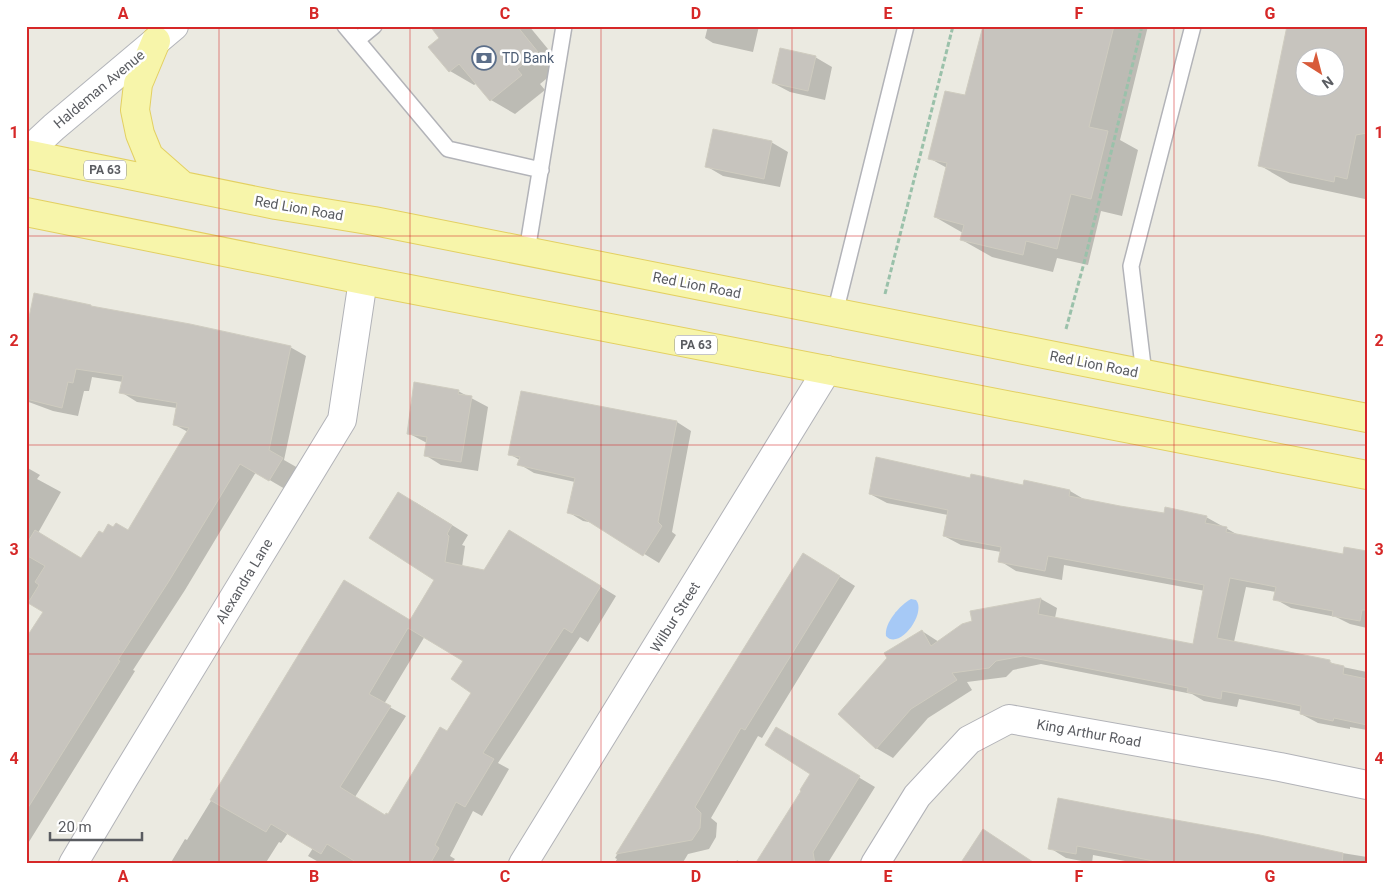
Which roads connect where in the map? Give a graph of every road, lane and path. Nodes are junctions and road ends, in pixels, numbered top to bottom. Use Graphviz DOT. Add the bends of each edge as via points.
graph roads {
  1 [pos="345,26"];
  2 [pos="374,26"];
  3 [pos="564,26"];
  4 [pos="906,26"];
  5 [pos="953,26"];
  6 [pos="1142,26"];
  7 [pos="1193,26"];
  8 [pos="165,34"];
  9 [pos="356,40"];
  10 [pos="26,154"];
  11 [pos="541,170"];
  12 [pos="183,186"];
  13 [pos="26,212"];
  14 [pos="528,251"];
  15 [pos="363,280"];
  16 [pos="885,294"];
  17 [pos="835,313"];
  18 [pos="1065,331"];
  19 [pos="827,370"];
  20 [pos="1144,374"];
  21 [pos="1367,418"];
  22 [pos="1367,475"];
  23 [pos="1367,785"];
  24 [pos="73,864"];
  25 [pos="523,864"];
  26 [pos="875,864"];
  1 -- 9 [label="lane"];
  2 -- 9 [label="lane"];
  3 -- 11 [label="lane"];
  4 -- 17 [label="lane"];
  5 -- 16 [label="path"];
  6 -- 18 [label="path"];
  7 -- 20 [label="lane" via="1130,266"];
  8 -- 10 [label="street, Haldeman Avenue"];
  8 -- 12 [label="main road" via="138,84 136,110 140,134 149,156"];
  9 -- 11 [label="lane" via="448,149"];
  10 -- 12 [label="main road, Red Lion Road / PA 63"];
  11 -- 14 [label="lane"];
  12 -- 14 [label="main road, Red Lion Road / PA 63"];
  13 -- 15 [label="main road, PA 63"];
  14 -- 17 [label="main road, Red Lion Road / PA 63"];
  15 -- 19 [label="main road, PA 63"];
  15 -- 24 [label="street, Alexandra Lane" via="342,420"];
  17 -- 20 [label="main road, Red Lion Road / PA 63"];
  19 -- 22 [label="main road, PA 63"];
  19 -- 25 [label="street, Wilbur Street"];
  20 -- 21 [label="main road, Red Lion Road / PA 63"];
  23 -- 26 [label="street, King Arthur Road" via="1009,718 969,740 917,796"];
}
